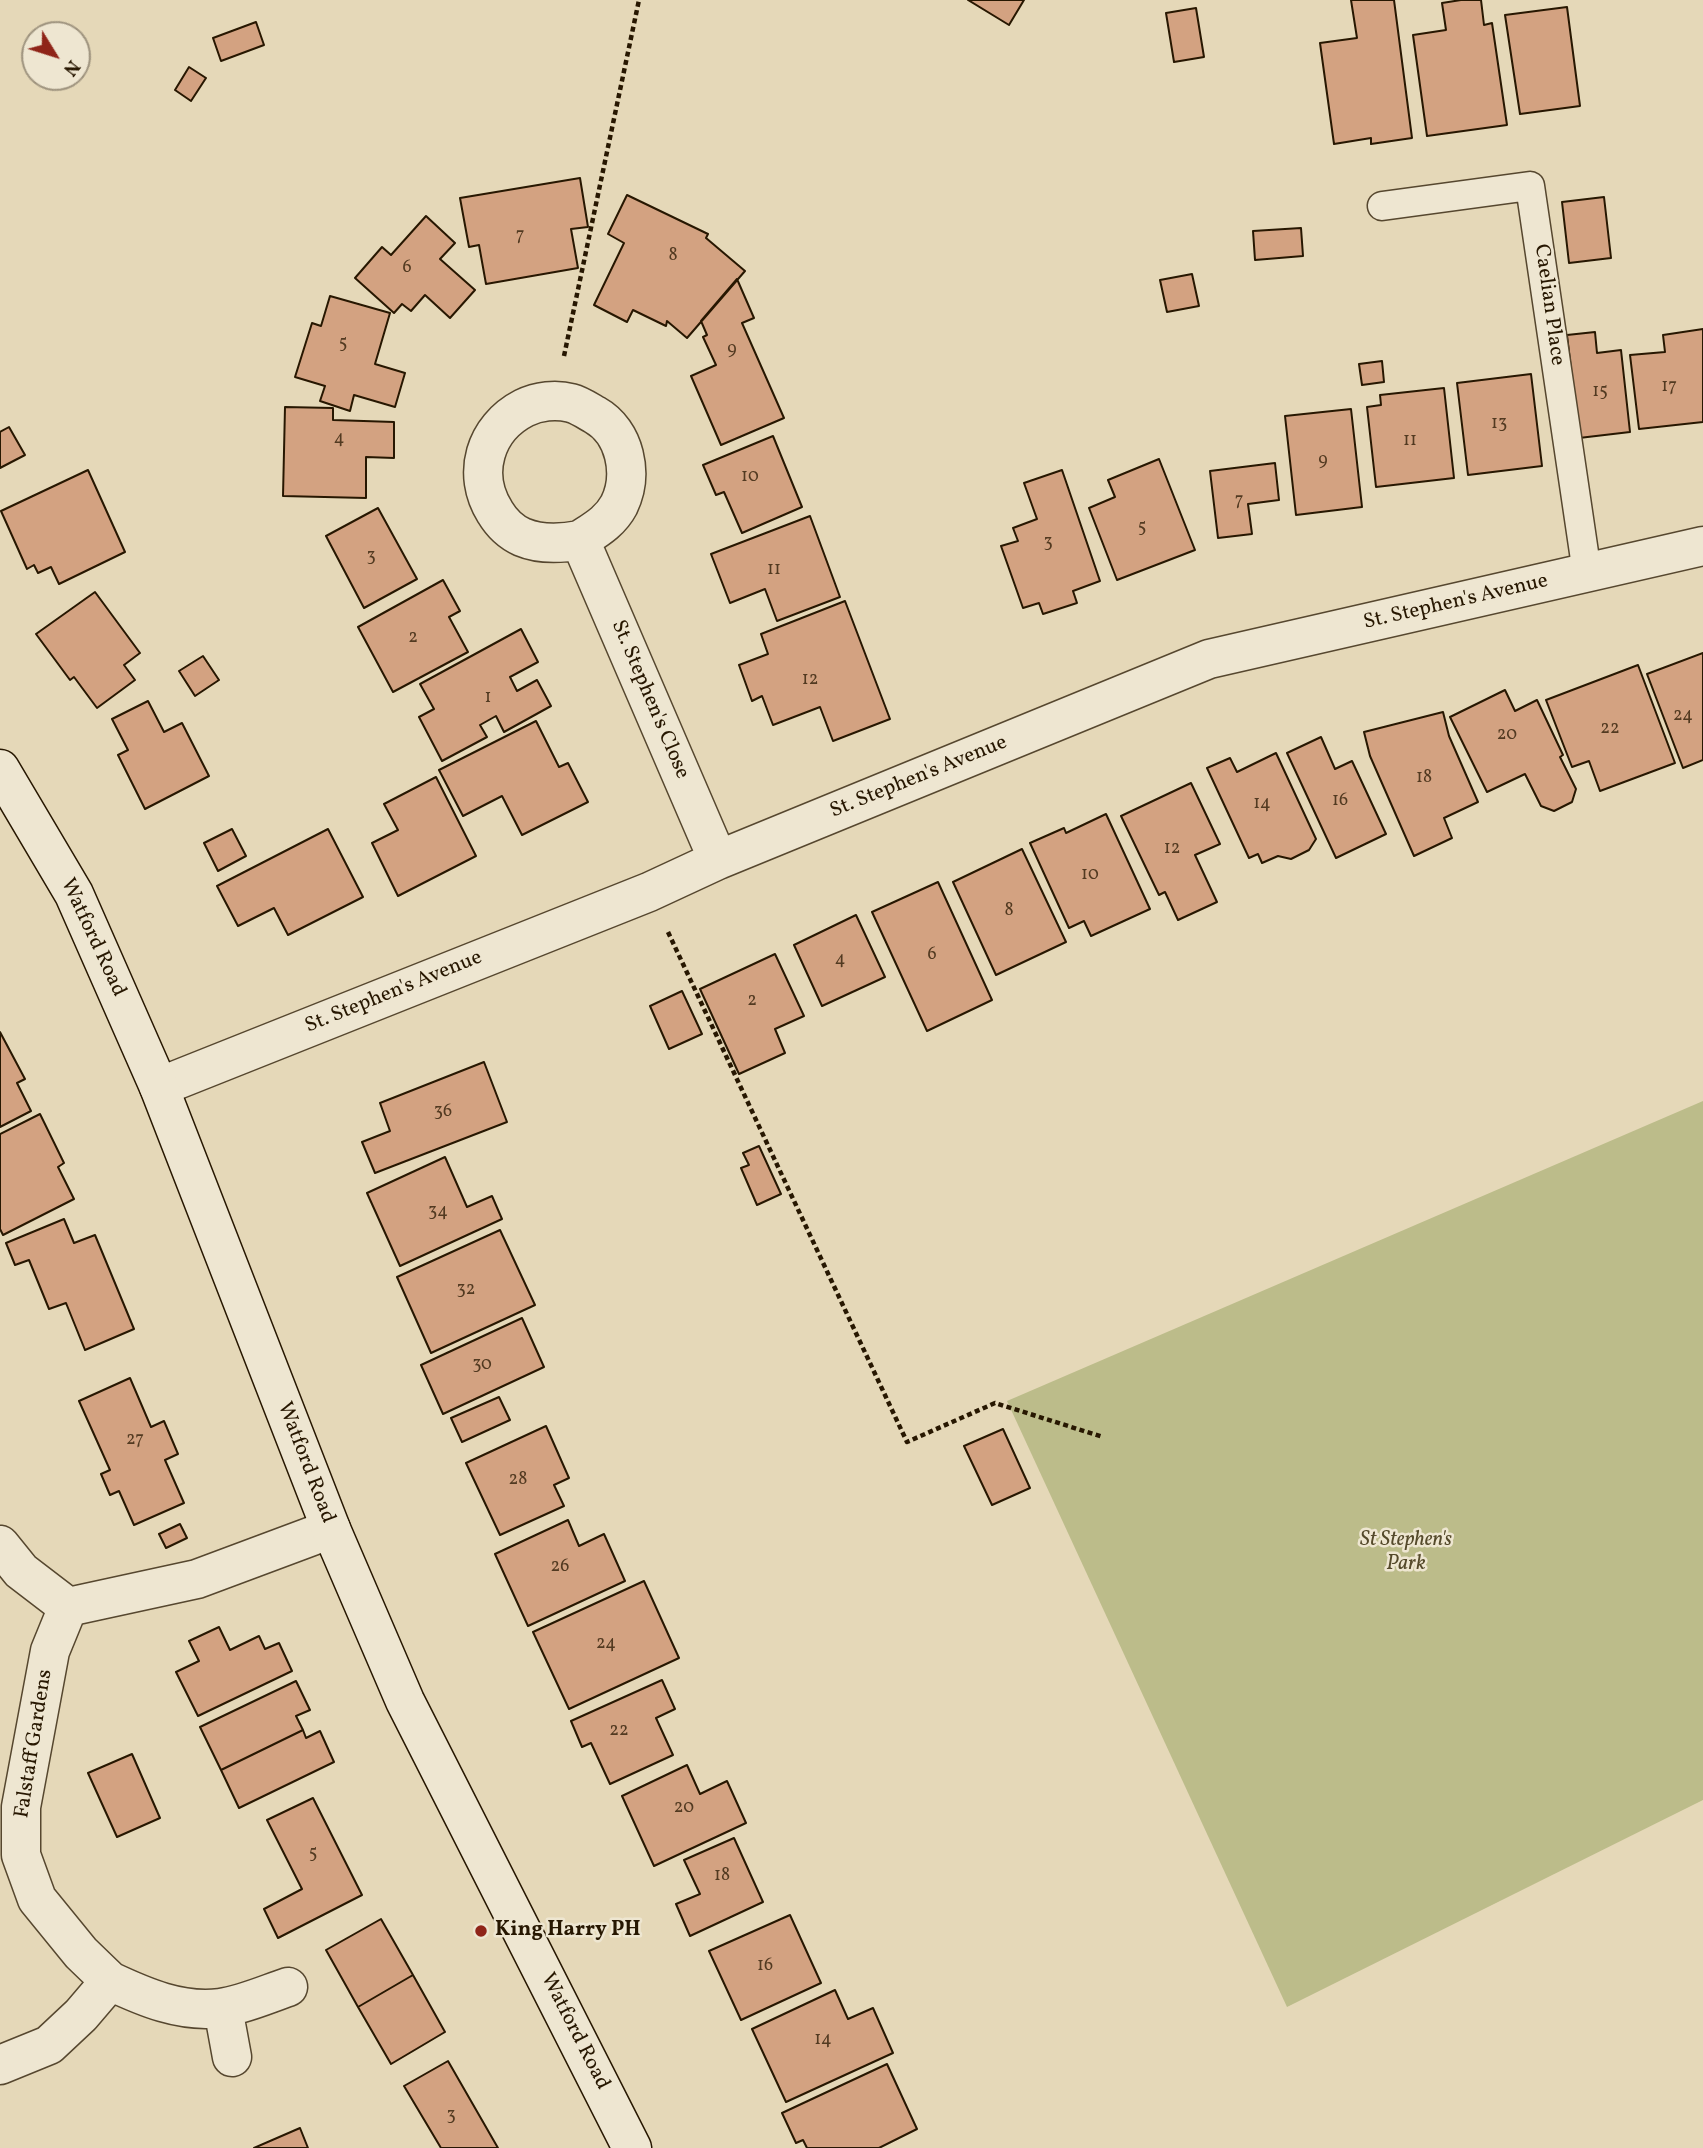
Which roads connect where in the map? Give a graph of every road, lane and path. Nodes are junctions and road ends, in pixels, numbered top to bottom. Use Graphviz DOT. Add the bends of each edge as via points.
graph roads {
  1 [pos="639,0"];
  2 [pos="1382,206"];
  3 [pos="555,401"];
  4 [pos="580,540"];
  5 [pos="1703,546"];
  6 [pos="1587,573"];
  7 [pos="0,769"];
  8 [pos="718,860"];
  9 [pos="649,892"];
  10 [pos="159,1087"];
  11 [pos="1103,1437"];
  12 [pos="331,1528"];
  13 [pos="0,1545"];
  14 [pos="68,1607"];
  15 [pos="110,1981"];
  16 [pos="288,1987"];
  17 [pos="223,2008"];
  18 [pos="232,2057"];
  19 [pos="0,2065"];
  20 [pos="632,2148"];
  1 -- 3 [label="path"];
  2 -- 6 [label="lane, Caelian Place" via="1530,186"];
  3 -- 4 [label="street" via="572,403 605,421 620,442 626,465 619,505 604,525"];
  3 -- 4 [label="street" via="534,403 512,414 494,433 485,452 482,477 488,501 501,522 521,537 555,545"];
  4 -- 8 [label="street, St. Stephen's Close"];
  5 -- 6 [label="street, St. Stephen's Avenue"];
  6 -- 8 [label="street, St. Stephen's Avenue" via="1209,659"];
  7 -- 10 [label="street, Watford Road" via="74,894"];
  8 -- 9 [label="street, St. Stephen's Avenue"];
  9 -- 10 [label="street, St. Stephen's Avenue"];
  9 -- 11 [label="path" via="907,1442 995,1403"];
  10 -- 12 [label="street, Watford Road"];
  12 -- 14 [label="street" via="197,1579"];
  12 -- 20 [label="street, Watford Road" via="405,1701"];
  13 -- 14 [label="street" via="20,1571"];
  14 -- 15 [label="street, Falstaff Gardens" via="50,1651 21,1807 21,1855 37,1899"];
  15 -- 17 [label="street, Falstaff Gardens" via="146,1998 197,2010"];
  15 -- 19 [label="street" via="49,2045"];
  16 -- 17 [label="street, Falstaff Gardens"];
  17 -- 18 [label="street"];
}
